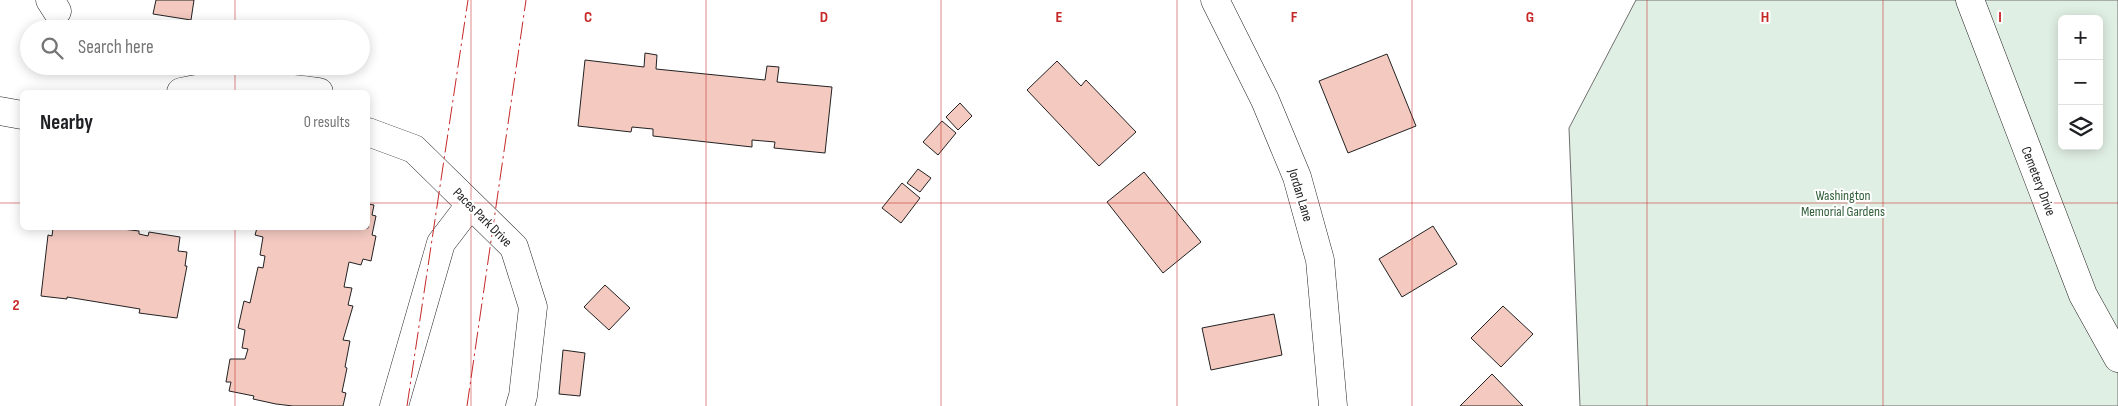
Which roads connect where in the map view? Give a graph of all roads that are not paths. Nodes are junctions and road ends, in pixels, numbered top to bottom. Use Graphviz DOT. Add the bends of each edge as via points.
graph roads {
  1 [pos="1215,0"];
  2 [pos="1970,0"];
  3 [pos="216,90"];
  4 [pos="302,90"];
  5 [pos="0,111"];
  6 [pos="20,115"];
  7 [pos="370,133"];
  8 [pos="470,205"];
  9 [pos="2118,358"];
  10 [pos="394,406"];
  11 [pos="520,406"];
  12 [pos="1333,406"];
  1 -- 12 [label="street, Jordan Lane" via="1265,100 1297,177 1320,260"];
  2 -- 9 [label="street, Cemetery Drive" via="2083,295"];
  3 -- 4 [label="street" via="279,87"];
  5 -- 6 [label="street"];
  7 -- 8 [label="street, Paces Park Drive" via="414,149"];
  8 -- 10 [label="street" via="441,243"];
  8 -- 11 [label="street, Paces Park Drive" via="514,247 533,307"];
}
